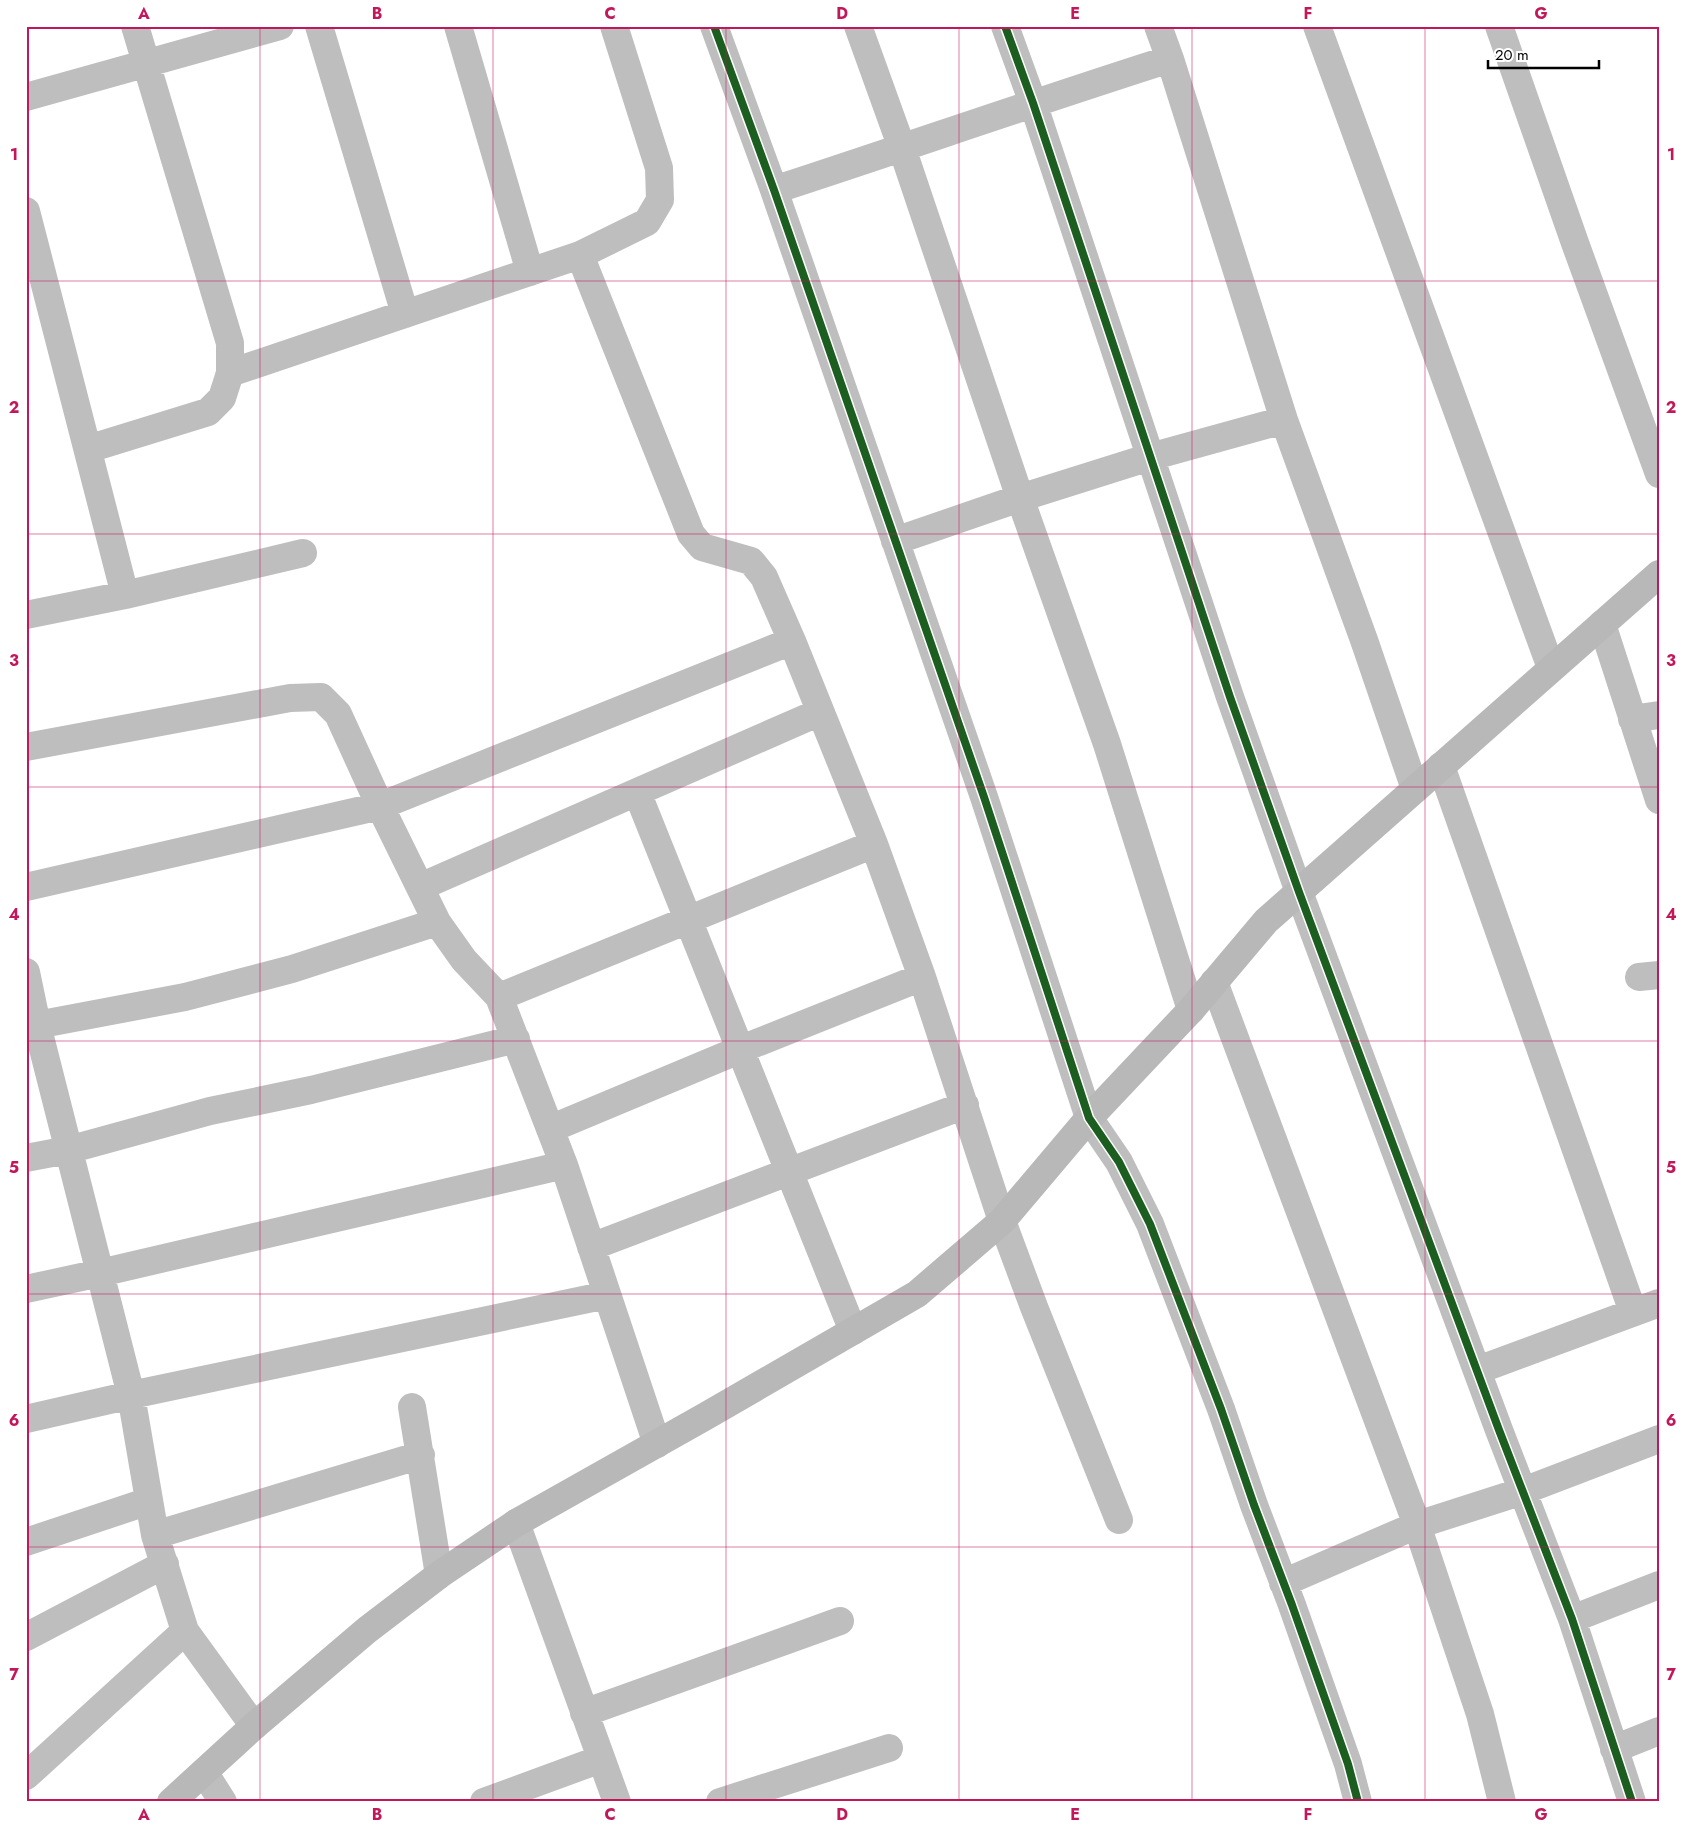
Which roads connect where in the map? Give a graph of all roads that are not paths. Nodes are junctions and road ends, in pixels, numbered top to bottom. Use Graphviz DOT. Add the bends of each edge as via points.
graph roads {
  1 [pos="135,26"];
  2 [pos="280,26"];
  3 [pos="319,26"];
  4 [pos="458,26"];
  5 [pos="614,26"];
  6 [pos="714,26"];
  7 [pos="858,26"];
  8 [pos="1005,26"];
  9 [pos="1158,26"];
  10 [pos="1317,26"];
  11 [pos="1500,26"];
  12 [pos="1170,59"];
  13 [pos="146,63"];
  14 [pos="26,97"];
  15 [pos="1033,103"];
  16 [pos="902,148"];
  17 [pos="774,190"];
  18 [pos="26,211"];
  19 [pos="580,255"];
  20 [pos="530,272"];
  21 [pos="405,314"];
  22 [pos="230,373"];
  23 [pos="1284,420"];
  24 [pos="88,449"];
  25 [pos="1150,458"];
  26 [pos="1659,474"];
  27 [pos="1020,498"];
  28 [pos="895,541"];
  29 [pos="304,554"];
  30 [pos="1659,574"];
  31 [pos="125,594"];
  32 [pos="26,615"];
  33 [pos="1602,624"];
  34 [pos="792,641"];
  35 [pos="1551,668"];
  36 [pos="820,712"];
  37 [pos="1659,715"];
  38 [pos="1632,719"];
  39 [pos="26,747"];
  40 [pos="1441,766"];
  41 [pos="1415,789"];
  42 [pos="637,792"];
  43 [pos="1659,800"];
  44 [pos="380,806"];
  45 [pos="874,844"];
  46 [pos="26,887"];
  47 [pos="420,887"];
  48 [pos="1299,892"];
  49 [pos="689,921"];
  50 [pos="437,922"];
  51 [pos="26,972"];
  52 [pos="922,977"];
  53 [pos="1214,982"];
  54 [pos="499,997"];
  55 [pos="1191,1010"];
  56 [pos="32,1026"];
  57 [pos="516,1039"];
  58 [pos="739,1050"];
  59 [pos="965,1105"];
  60 [pos="1089,1118"];
  61 [pos="550,1129"];
  62 [pos="68,1150"];
  63 [pos="26,1158"];
  64 [pos="564,1165"];
  65 [pos="789,1173"];
  66 [pos="1002,1221"];
  67 [pos="591,1246"];
  68 [pos="100,1273"];
  69 [pos="26,1289"];
  70 [pos="607,1294"];
  71 [pos="1659,1303"];
  72 [pos="1632,1312"];
  73 [pos="853,1332"];
  74 [pos="1478,1370"];
  75 [pos="131,1395"];
  76 [pos="412,1407"];
  77 [pos="26,1419"];
  78 [pos="1659,1439"];
  79 [pos="657,1444"];
  80 [pos="420,1455"];
  81 [pos="1523,1491"];
  82 [pos="149,1501"];
  83 [pos="1119,1520"];
  84 [pos="516,1522"];
  85 [pos="1417,1525"];
  86 [pos="156,1535"];
  87 [pos="26,1542"];
  88 [pos="165,1564"];
  89 [pos="440,1575"];
  90 [pos="1283,1583"];
  91 [pos="1659,1585"];
  92 [pos="1572,1619"];
  93 [pos="840,1621"];
  94 [pos="185,1631"];
  95 [pos="26,1638"];
  96 [pos="584,1713"];
  97 [pos="254,1726"];
  98 [pos="1659,1731"];
  99 [pos="889,1748"];
  100 [pos="1614,1748"];
  101 [pos="601,1759"];
  102 [pos="204,1772"];
  103 [pos="26,1776"];
  104 [pos="171,1802"];
  105 [pos="223,1802"];
  106 [pos="484,1802"];
  107 [pos="617,1802"];
  108 [pos="720,1802"];
  109 [pos="1358,1802"];
  110 [pos="1502,1802"];
  111 [pos="1632,1802"];
  1 -- 13 [label="street"];
  2 -- 13 [label="street"];
  3 -- 21 [label="street"];
  4 -- 20 [label="street"];
  5 -- 19 [label="street" via="659,168 660,200 647,222"];
  6 -- 17 [label="street"];
  7 -- 16 [label="street"];
  8 -- 15 [label="street"];
  9 -- 12 [label="street"];
  10 -- 35 [label="street"];
  11 -- 26 [label="street"];
  12 -- 15 [label="street"];
  12 -- 23 [label="street"];
  13 -- 14 [label="street"];
  13 -- 22 [label="street" via="230,343"];
  15 -- 16 [label="street"];
  15 -- 25 [label="street"];
  16 -- 17 [label="street"];
  16 -- 27 [label="street"];
  17 -- 28 [label="street"];
  18 -- 24 [label="street"];
  19 -- 20 [label="street"];
  19 -- 34 [label="street" via="691,534 702,547 751,561 764,577"];
  20 -- 21 [label="street"];
  21 -- 22 [label="street"];
  22 -- 24 [label="street" via="222,398 208,412"];
  23 -- 25 [label="street"];
  23 -- 41 [label="street"];
  24 -- 31 [label="street"];
  25 -- 27 [label="street"];
  25 -- 48 [label="street"];
  27 -- 28 [label="street"];
  27 -- 55 [label="street" via="1107,744"];
  28 -- 60 [label="street" via="984,797"];
  29 -- 31 [label="street"];
  30 -- 33 [label="main road"];
  31 -- 32 [label="street"];
  33 -- 35 [label="main road"];
  33 -- 38 [label="street"];
  34 -- 36 [label="street"];
  34 -- 44 [label="street"];
  35 -- 40 [label="main road"];
  36 -- 42 [label="street"];
  36 -- 45 [label="street"];
  37 -- 38 [label="street"];
  38 -- 43 [label="street"];
  39 -- 44 [label="street" via="290,698 321,697 338,714"];
  40 -- 41 [label="main road"];
  40 -- 72 [label="street"];
  41 -- 48 [label="main road"];
  42 -- 47 [label="street"];
  42 -- 49 [label="street"];
  44 -- 46 [label="street"];
  44 -- 47 [label="street"];
  45 -- 49 [label="street"];
  45 -- 52 [label="street"];
  47 -- 50 [label="street"];
  48 -- 53 [label="main road" via="1266,921"];
  48 -- 74 [label="street"];
  49 -- 54 [label="street"];
  49 -- 58 [label="street"];
  50 -- 54 [label="street" via="464,960"];
  50 -- 56 [label="street" via="292,969 185,997"];
  51 -- 56 [label="street"];
  52 -- 58 [label="street"];
  52 -- 59 [label="street"];
  53 -- 55 [label="main road"];
  53 -- 85 [label="street"];
  54 -- 57 [label="street"];
  55 -- 60 [label="main road"];
  56 -- 62 [label="street"];
  57 -- 61 [label="street"];
  57 -- 62 [label="street" via="311,1090 210,1111"];
  58 -- 61 [label="street"];
  58 -- 65 [label="street"];
  59 -- 65 [label="street"];
  59 -- 66 [label="street"];
  60 -- 66 [label="main road"];
  60 -- 90 [label="street" via="1119,1162 1150,1224"];
  61 -- 64 [label="street"];
  62 -- 63 [label="street"];
  62 -- 68 [label="street"];
  64 -- 67 [label="street"];
  64 -- 68 [label="street"];
  65 -- 67 [label="street"];
  65 -- 73 [label="street"];
  66 -- 73 [label="main road" via="917,1294"];
  66 -- 83 [label="street"];
  67 -- 70 [label="street"];
  68 -- 69 [label="street"];
  68 -- 75 [label="street"];
  70 -- 75 [label="street"];
  70 -- 79 [label="street"];
  71 -- 72 [label="street"];
  72 -- 74 [label="street"];
  73 -- 79 [label="main road"];
  74 -- 81 [label="street"];
  75 -- 77 [label="street"];
  75 -- 82 [label="street"];
  76 -- 80 [label="street"];
  78 -- 81 [label="street"];
  79 -- 84 [label="main road"];
  80 -- 86 [label="street"];
  80 -- 89 [label="street"];
  81 -- 85 [label="street"];
  81 -- 92 [label="street"];
  82 -- 86 [label="street"];
  82 -- 87 [label="street"];
  84 -- 89 [label="main road"];
  84 -- 96 [label="street"];
  85 -- 90 [label="street"];
  85 -- 110 [label="street" via="1480,1714"];
  86 -- 88 [label="street"];
  88 -- 94 [label="street"];
  88 -- 95 [label="street"];
  89 -- 97 [label="main road" via="367,1630"];
  90 -- 109 [label="street" via="1348,1764"];
  91 -- 92 [label="street"];
  92 -- 100 [label="street"];
  93 -- 96 [label="street"];
  94 -- 97 [label="street"];
  94 -- 103 [label="street"];
  96 -- 101 [label="street"];
  97 -- 102 [label="main road"];
  98 -- 100 [label="street"];
  99 -- 108 [label="street"];
  100 -- 111 [label="street"];
  101 -- 106 [label="street"];
  101 -- 107 [label="street"];
  102 -- 104 [label="main road"];
  102 -- 105 [label="street"];
}
